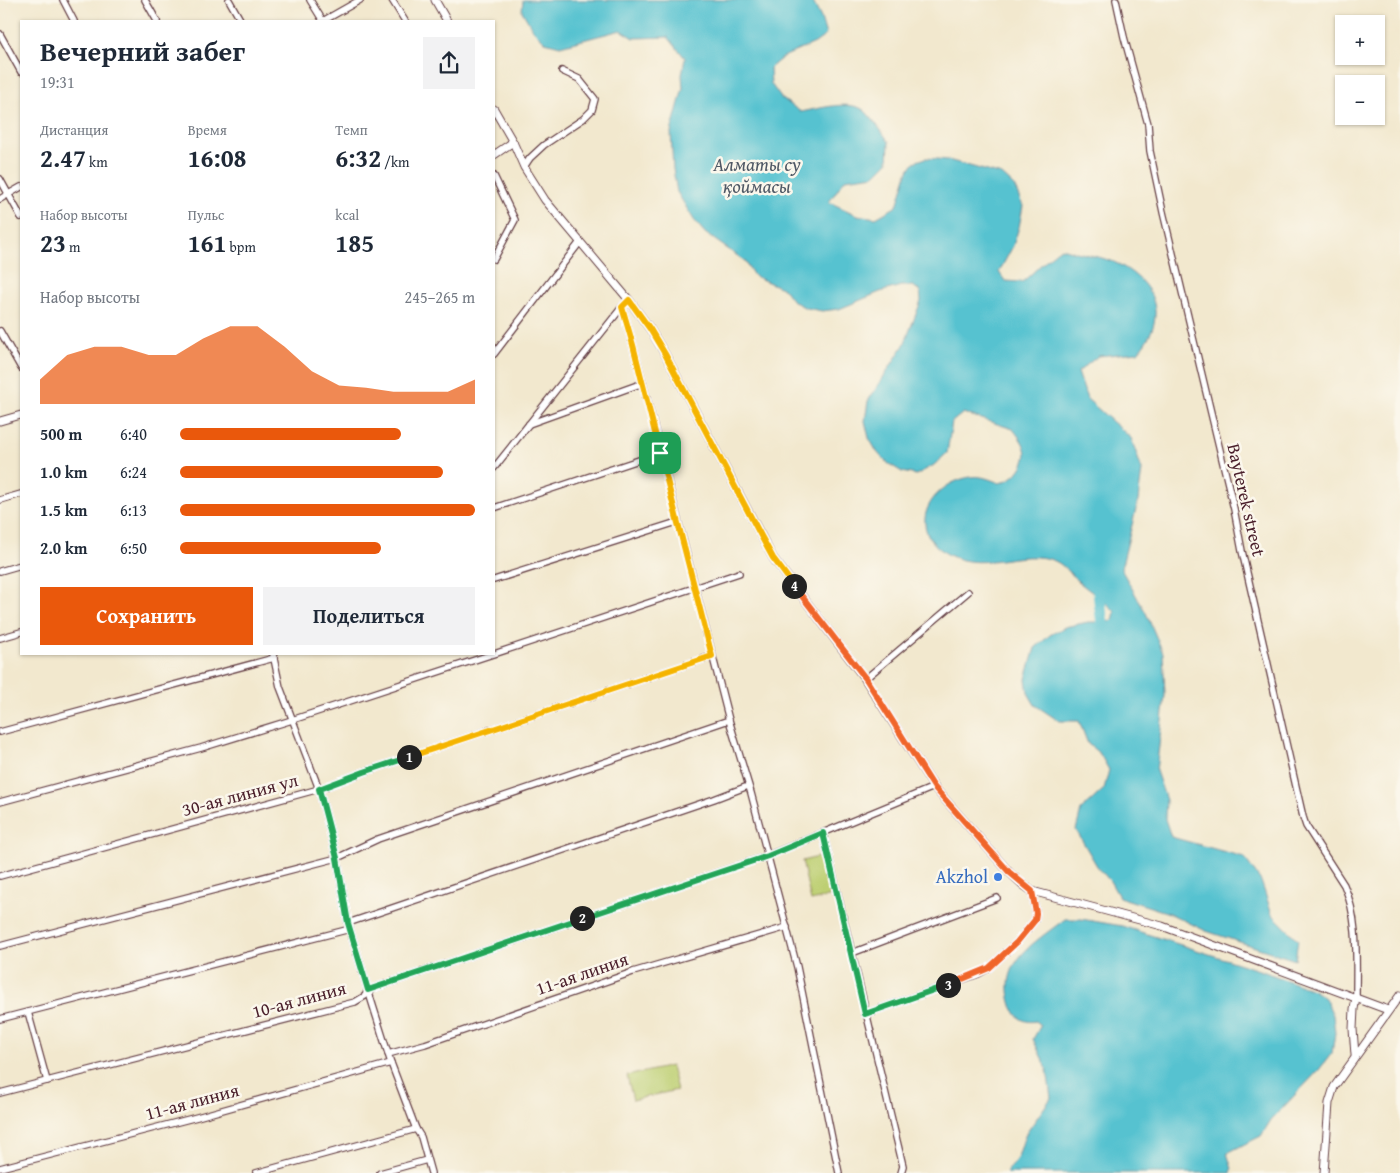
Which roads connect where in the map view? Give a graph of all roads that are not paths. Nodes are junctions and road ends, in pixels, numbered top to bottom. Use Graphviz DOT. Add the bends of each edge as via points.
graph roads {
  1 [pos="63,0"];
  2 [pos="145,0"];
  3 [pos="229,0"];
  4 [pos="310,0"];
  5 [pos="360,0"];
  6 [pos="392,0"];
  7 [pos="435,0"];
  8 [pos="1116,0"];
  9 [pos="73,20"];
  10 [pos="156,20"];
  11 [pos="240,20"];
  12 [pos="322,20"];
  13 [pos="325,20"];
  14 [pos="403,20"];
  15 [pos="446,20"];
  16 [pos="0,34"];
  17 [pos="20,70"];
  18 [pos="562,71"];
  19 [pos="495,111"];
  20 [pos="513,142"];
  21 [pos="495,154"];
  22 [pos="524,167"];
  23 [pos="495,178"];
  24 [pos="0,179"];
  25 [pos="20,188"];
  26 [pos="9,194"];
  27 [pos="0,199"];
  28 [pos="20,215"];
  29 [pos="580,242"];
  30 [pos="495,257"];
  31 [pos="629,300"];
  32 [pos="622,307"];
  33 [pos="0,331"];
  34 [pos="495,353"];
  35 [pos="20,366"];
  36 [pos="643,383"];
  37 [pos="20,415"];
  38 [pos="0,421"];
  39 [pos="529,424"];
  40 [pos="660,453"];
  41 [pos="495,467"];
  42 [pos="20,494"];
  43 [pos="0,500"];
  44 [pos="495,508"];
  45 [pos="677,522"];
  46 [pos="20,565"];
  47 [pos="0,571"];
  48 [pos="739,573"];
  49 [pos="495,580"];
  50 [pos="696,587"];
  51 [pos="968,592"];
  52 [pos="20,632"];
  53 [pos="0,638"];
  54 [pos="495,654"];
  55 [pos="491,655"];
  56 [pos="274,656"];
  57 [pos="712,656"];
  58 [pos="866,679"];
  59 [pos="292,720"];
  60 [pos="729,720"];
  61 [pos="0,732"];
  62 [pos="748,786"];
  63 [pos="934,787"];
  64 [pos="319,789"];
  65 [pos="0,802"];
  66 [pos="823,833"];
  67 [pos="768,856"];
  68 [pos="337,858"];
  69 [pos="0,876"];
  70 [pos="1032,891"];
  71 [pos="998,898"];
  72 [pos="349,926"];
  73 [pos="787,928"];
  74 [pos="0,946"];
  75 [pos="852,953"];
  76 [pos="368,990"];
  77 [pos="1400,995"];
  78 [pos="1356,998"];
  79 [pos="1388,1010"];
  80 [pos="28,1012"];
  81 [pos="865,1014"];
  82 [pos="0,1019"];
  83 [pos="388,1054"];
  84 [pos="1354,1058"];
  85 [pos="391,1063"];
  86 [pos="47,1081"];
  87 [pos="0,1093"];
  88 [pos="416,1130"];
  89 [pos="427,1160"];
  90 [pos="0,1168"];
  91 [pos="256,1173"];
  92 [pos="380,1173"];
  93 [pos="431,1173"];
  94 [pos="839,1173"];
  95 [pos="901,1173"];
  96 [pos="1324,1173"];
  1 -- 9 [label="street"];
  2 -- 10 [label="street"];
  3 -- 11 [label="street"];
  4 -- 12 [label="street"];
  5 -- 13 [label="street"];
  6 -- 14 [label="street"];
  7 -- 15 [label="street"];
  8 -- 78 [label="street, Bayterek street" via="1148,124 1159,195 1234,509 1302,816 1348,894 1356,929"];
  16 -- 17 [label="street"];
  18 -- 22 [label="street" via="579,79 595,99 592,110 544,145"];
  19 -- 20 [label="street"];
  20 -- 21 [label="street"];
  20 -- 22 [label="street"];
  22 -- 29 [label="street" via="545,200"];
  23 -- 30 [label="street" via="515,220"];
  24 -- 26 [label="street"];
  25 -- 26 [label="street"];
  26 -- 27 [label="street"];
  26 -- 28 [label="street"];
  29 -- 31 [label="street"];
  29 -- 34 [label="street"];
  31 -- 32 [label="street"];
  31 -- 58 [label="street" via="665,354 773,558"];
  32 -- 36 [label="street"];
  32 -- 39 [label="street"];
  33 -- 35 [label="street"];
  36 -- 39 [label="street"];
  36 -- 40 [label="street"];
  37 -- 38 [label="street"];
  39 -- 41 [label="street"];
  40 -- 44 [label="street"];
  40 -- 45 [label="street"];
  42 -- 43 [label="street"];
  45 -- 49 [label="street"];
  45 -- 50 [label="street"];
  46 -- 47 [label="street"];
  48 -- 50 [label="street"];
  50 -- 54 [label="street"];
  50 -- 57 [label="street"];
  51 -- 58 [label="street"];
  52 -- 53 [label="street"];
  55 -- 59 [label="street"];
  56 -- 59 [label="street" via="280,687"];
  56 -- 61 [label="street"];
  57 -- 60 [label="street"];
  57 -- 64 [label="street, 30-ая линия ул"];
  58 -- 63 [label="street"];
  59 -- 64 [label="street"];
  59 -- 65 [label="street"];
  60 -- 62 [label="street"];
  60 -- 68 [label="street" via="378,839"];
  62 -- 67 [label="street"];
  62 -- 72 [label="street"];
  63 -- 66 [label="street, 10-ая линия"];
  63 -- 70 [label="street" via="1009,872"];
  64 -- 68 [label="street"];
  64 -- 69 [label="street, 30-ая линия ул"];
  66 -- 67 [label="street, 10-ая линия"];
  66 -- 75 [label="street"];
  67 -- 73 [label="street"];
  67 -- 76 [label="street, 10-ая линия"];
  68 -- 72 [label="street"];
  68 -- 74 [label="street"];
  70 -- 78 [label="street" via="1162,926"];
  70 -- 81 [label="street" via="1035,920 989,968"];
  71 -- 75 [label="street"];
  72 -- 76 [label="street"];
  72 -- 80 [label="street"];
  73 -- 83 [label="street, 11-ая линия" via="633,972"];
  73 -- 94 [label="street" via="798,966"];
  75 -- 81 [label="street"];
  76 -- 83 [label="street"];
  76 -- 86 [label="street, 10-ая линия" via="355,1002"];
  77 -- 79 [label="street"];
  78 -- 79 [label="street"];
  78 -- 84 [label="street"];
  79 -- 84 [label="street"];
  80 -- 82 [label="street"];
  80 -- 86 [label="street"];
  81 -- 95 [label="street" via="903,1166"];
  83 -- 85 [label="street"];
  84 -- 96 [label="street" via="1334,1087 1329,1102"];
  85 -- 88 [label="street"];
  85 -- 90 [label="street, 11-ая линия"];
  86 -- 87 [label="street, 10-ая линия"];
  88 -- 89 [label="street"];
  88 -- 91 [label="street"];
  89 -- 92 [label="street"];
  89 -- 93 [label="street"];
}
